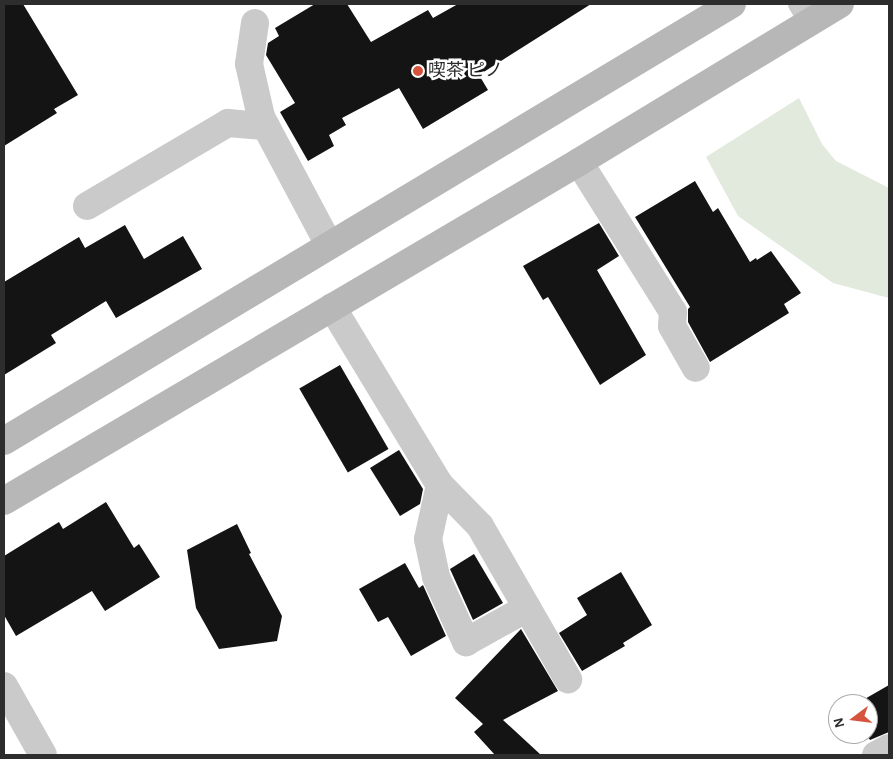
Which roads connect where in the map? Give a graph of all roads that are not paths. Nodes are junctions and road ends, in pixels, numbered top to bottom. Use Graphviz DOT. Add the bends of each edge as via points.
graph roads {
  1 [pos="732,4"];
  2 [pos="840,4"];
  3 [pos="803,13"];
  4 [pos="255,23"];
  5 [pos="266,126"];
  6 [pos="579,162"];
  7 [pos="87,206"];
  8 [pos="329,246"];
  9 [pos="332,307"];
  10 [pos="696,368"];
  11 [pos="4,441"];
  12 [pos="440,486"];
  13 [pos="4,501"];
  14 [pos="527,608"];
  15 [pos="568,679"];
  16 [pos="4,686"];
  17 [pos="889,748"];
  18 [pos="43,755"];
  19 [pos="876,755"];
  1 -- 8 [label="street"];
  2 -- 3 [label="street"];
  3 -- 6 [label="street"];
  4 -- 5 [label="street" via="249,64"];
  5 -- 7 [label="street" via="228,123"];
  5 -- 8 [label="street"];
  6 -- 9 [label="street"];
  6 -- 10 [label="street" via="673,312 672,326"];
  8 -- 11 [label="street"];
  9 -- 12 [label="street"];
  9 -- 13 [label="street"];
  12 -- 14 [label="street" via="480,526"];
  12 -- 14 [label="street" via="428,539 436,577 466,642"];
  14 -- 15 [label="street"];
  16 -- 18 [label="street"];
  17 -- 19 [label="street"];
}
